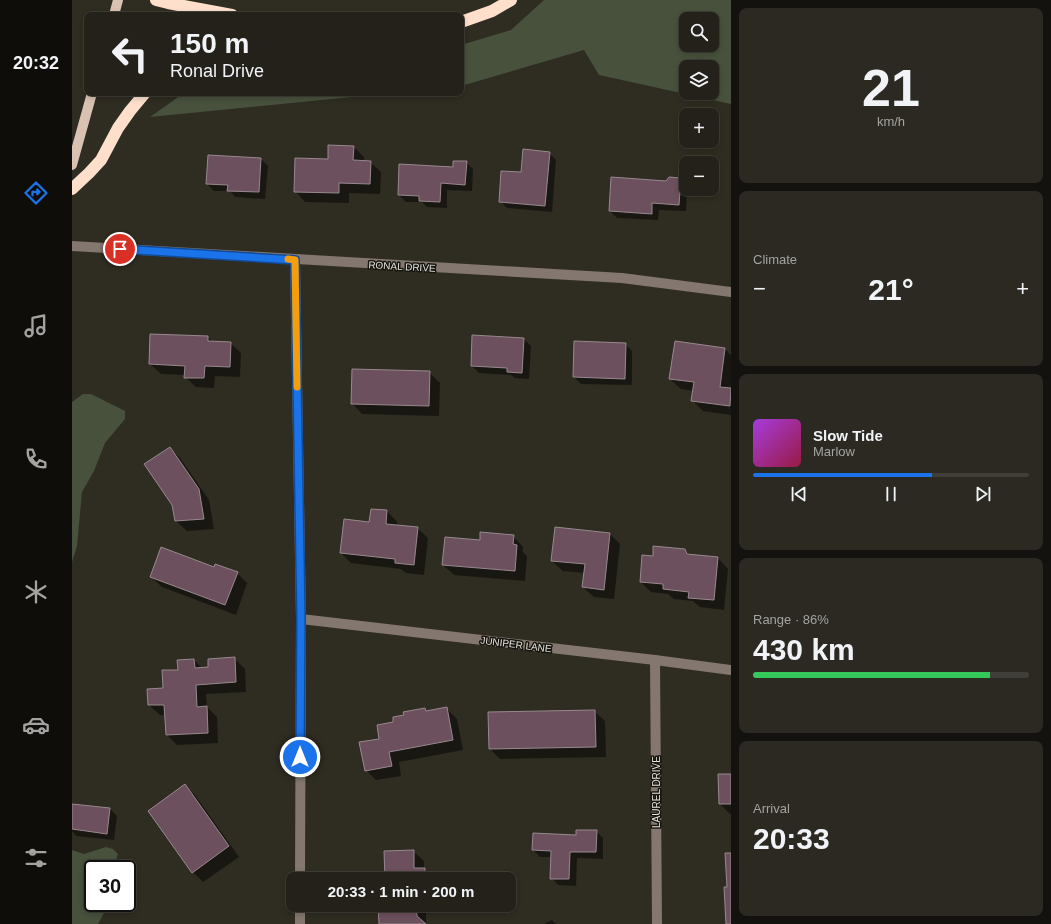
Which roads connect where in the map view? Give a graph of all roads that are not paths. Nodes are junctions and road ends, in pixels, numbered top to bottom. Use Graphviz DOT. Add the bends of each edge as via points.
graph roads {
  1 [pos="118,0"];
  2 [pos="156,0"];
  3 [pos="511,0"];
  4 [pos="115,12"];
  5 [pos="216,12"];
  6 [pos="464,21"];
  7 [pos="91,96"];
  8 [pos="143,96"];
  9 [pos="72,165"];
  10 [pos="72,189"];
  11 [pos="72,246"];
  12 [pos="295,260"];
  13 [pos="731,292"];
  14 [pos="301,619"];
  15 [pos="655,660"];
  16 [pos="731,670"];
  17 [pos="300,872"];
  18 [pos="300,912"];
  19 [pos="300,924"];
  20 [pos="657,924"];
  1 -- 4 [label="main road"];
  2 -- 5 [label="highway"];
  3 -- 6 [label="highway" via="492,11"];
  7 -- 9 [label="main road"];
  8 -- 10 [label="highway" via="126,116 101,160"];
  11 -- 12 [label="street, RONAL DRIVE"];
  12 -- 13 [label="street, RONAL DRIVE" via="622,278"];
  12 -- 14 [label="street"];
  14 -- 15 [label="street, JUNIPER LANE"];
  14 -- 17 [label="street"];
  15 -- 16 [label="street, JUNIPER LANE"];
  15 -- 20 [label="street, LAUREL DRIVE"];
  18 -- 19 [label="street"];
}
